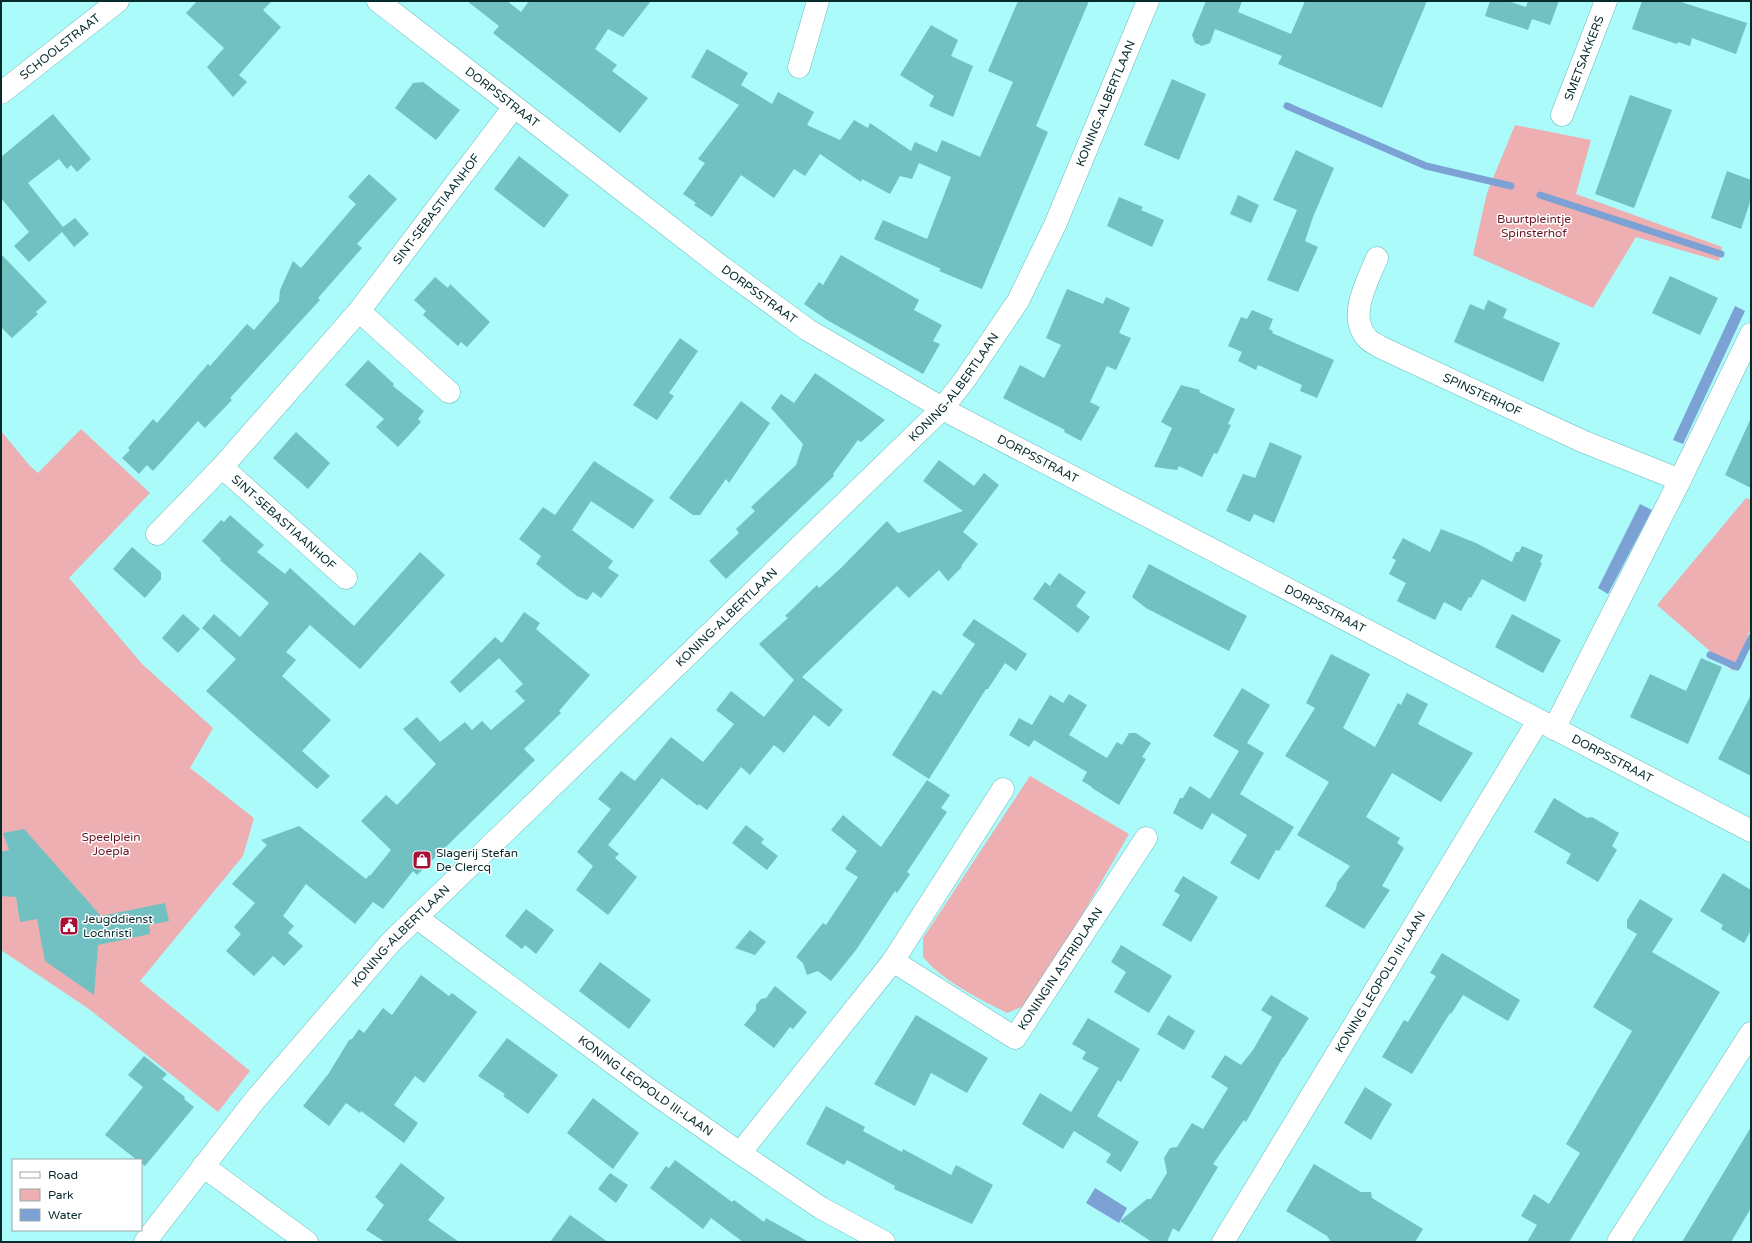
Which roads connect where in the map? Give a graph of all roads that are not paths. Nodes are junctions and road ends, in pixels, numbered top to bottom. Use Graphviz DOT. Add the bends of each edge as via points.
graph roads {
  1 [pos="118,1"];
  2 [pos="378,1"];
  3 [pos="818,1"];
  4 [pos="1148,1"];
  5 [pos="1606,1"];
  6 [pos="799,67"];
  7 [pos="1,93"];
  8 [pos="514,107"];
  9 [pos="1562,115"];
  10 [pos="1377,258"];
  11 [pos="359,311"];
  12 [pos="1751,334"];
  13 [pos="449,392"];
  14 [pos="942,409"];
  15 [pos="222,467"];
  16 [pos="1680,480"];
  17 [pos="157,534"];
  18 [pos="346,578"];
  19 [pos="1546,725"];
  20 [pos="1003,789"];
  21 [pos="1751,831"];
  22 [pos="1146,838"];
  23 [pos="416,917"];
  24 [pos="893,960"];
  25 [pos="1751,1033"];
  26 [pos="740,1153"];
  27 [pos="203,1166"];
  28 [pos="145,1242"];
  29 [pos="307,1242"];
  30 [pos="884,1242"];
  31 [pos="1223,1242"];
  32 [pos="1618,1242"];
  1 -- 7 [label="street, SCHOOLSTRAAT"];
  2 -- 8 [label="street, DORPSSTRAAT"];
  3 -- 6 [label="street"];
  4 -- 14 [label="street, KONING-ALBERTLAAN" via="1055,225 1018,301"];
  5 -- 9 [label="street, SMETSAKKERS"];
  8 -- 11 [label="street, SINT-SEBASTIAANHOF"];
  8 -- 14 [label="street, DORPSSTRAAT" via="808,330"];
  10 -- 16 [label="street, SPINSTERHOF" via="1361,297 1360,326 1367,338 1380,347 1582,441"];
  11 -- 13 [label="street"];
  11 -- 15 [label="street, SINT-SEBASTIAANHOF"];
  12 -- 16 [label="street"];
  14 -- 19 [label="street, DORPSSTRAAT"];
  14 -- 23 [label="street, KONING-ALBERTLAAN"];
  15 -- 17 [label="street, SINT-SEBASTIAANHOF"];
  15 -- 18 [label="street, SINT-SEBASTIAANHOF"];
  16 -- 19 [label="street"];
  19 -- 21 [label="street, DORPSSTRAAT"];
  19 -- 31 [label="street, KONING LEOPOLD III-LAAN"];
  20 -- 24 [label="street"];
  22 -- 24 [label="street, KONINGIN ASTRIDLAAN" via="1014,1038"];
  23 -- 26 [label="street, KONING LEOPOLD III-LAAN" via="648,1089"];
  23 -- 27 [label="street, KONING-ALBERTLAAN" via="391,942 255,1100"];
  24 -- 26 [label="street"];
  25 -- 32 [label="street"];
  26 -- 30 [label="street, KONING LEOPOLD III-LAAN" via="821,1208"];
  27 -- 28 [label="street, KONING-ALBERTLAAN"];
  27 -- 29 [label="street"];
}
